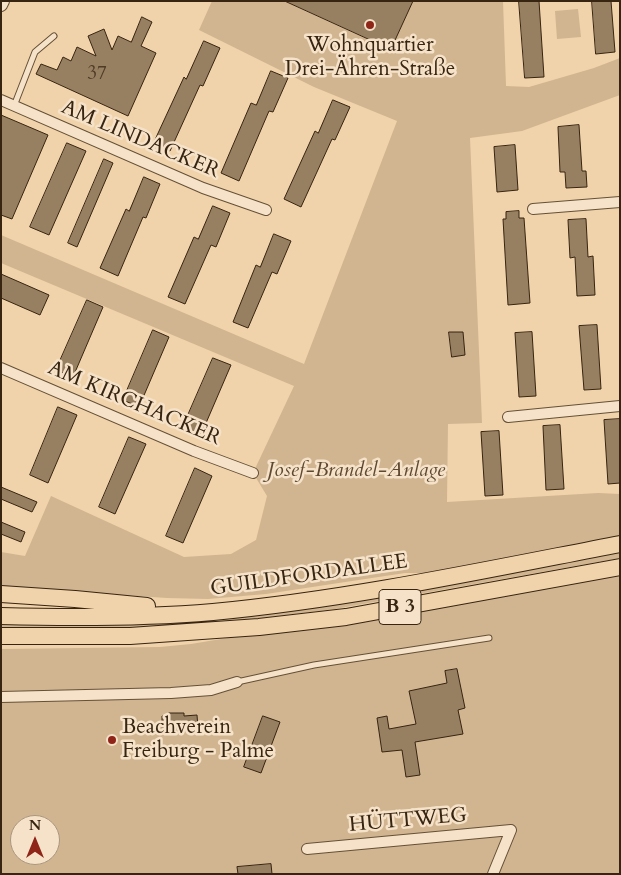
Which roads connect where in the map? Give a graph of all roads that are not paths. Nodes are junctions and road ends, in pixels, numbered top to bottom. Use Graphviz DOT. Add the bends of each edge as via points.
graph roads {
  1 [pos="3,1"];
  2 [pos="1,5"];
  3 [pos="54,36"];
  4 [pos="1,100"];
  5 [pos="14,106"];
  6 [pos="620,202"];
  7 [pos="533,209"];
  8 [pos="266,210"];
  9 [pos="1,368"];
  10 [pos="620,406"];
  11 [pos="508,417"];
  12 [pos="253,473"];
  13 [pos="620,544"];
  14 [pos="620,567"];
  15 [pos="1,594"];
  16 [pos="212,612"];
  17 [pos="1,616"];
  18 [pos="1,636"];
  19 [pos="489,638"];
  20 [pos="237,682"];
  21 [pos="1,697"];
  22 [pos="307,849"];
  23 [pos="493,874"];
  1 -- 2 [label="street"];
  3 -- 5 [label="lane" via="35,52"];
  4 -- 5 [label="street, AM LINDACKER"];
  5 -- 8 [label="street, AM LINDACKER" via="203,188"];
  6 -- 7 [label="street"];
  9 -- 12 [label="street, AM KIRCHACKER"];
  10 -- 11 [label="street"];
  13 -- 16 [label="highway, GUILDFORDALLEE / B 3" via="364,591"];
  14 -- 18 [label="highway, GUILDFORDALLEE / B 3" via="346,616 259,627 130,636"];
  15 -- 16 [label="highway"];
  16 -- 17 [label="highway, GUILDFORDALLEE / B 3" via="86,618"];
  19 -- 20 [label="lane" via="314,665"];
  20 -- 21 [label="street" via="211,690 171,693"];
  22 -- 23 [label="street, HÜTTWEG" via="511,830"];
}
